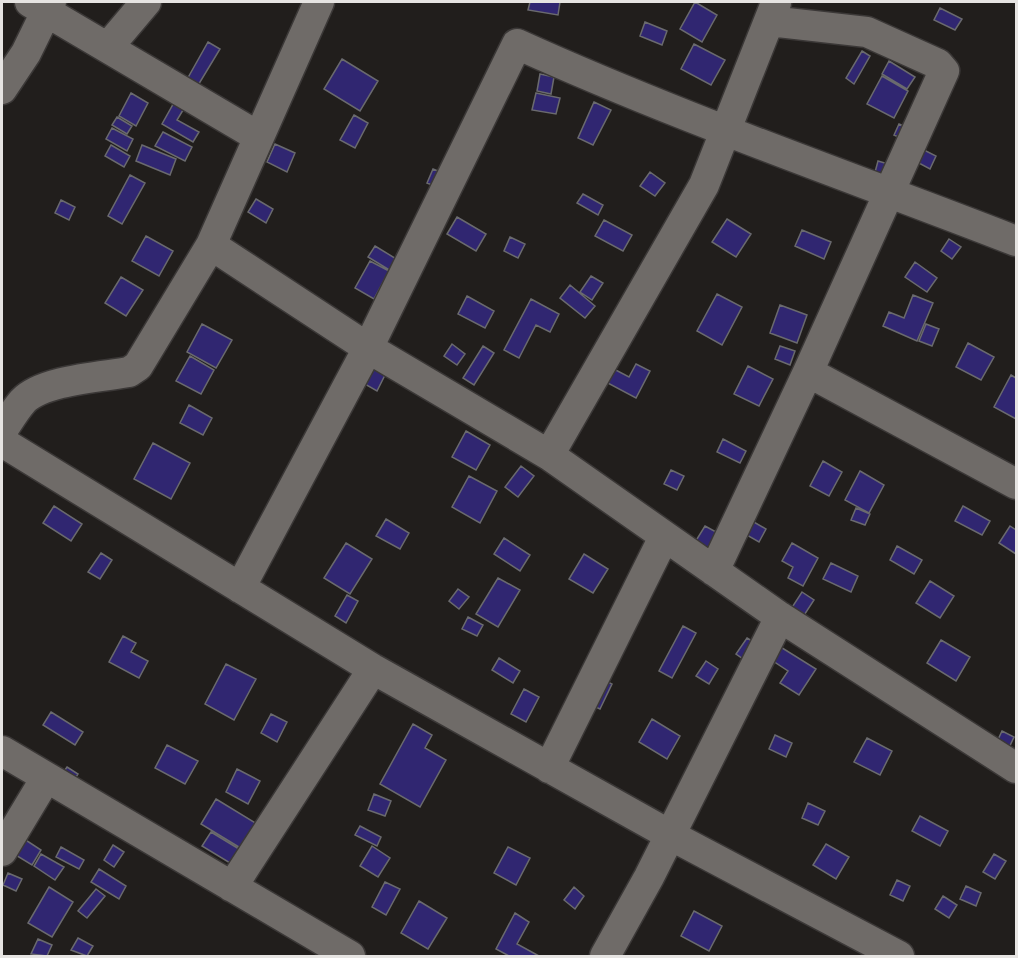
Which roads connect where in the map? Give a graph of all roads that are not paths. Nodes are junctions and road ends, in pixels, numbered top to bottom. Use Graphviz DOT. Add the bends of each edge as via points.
graph roads {
  1 [pos="146,2"];
  2 [pos="319,2"];
  3 [pos="42,5"];
  4 [pos="772,11"];
  5 [pos="108,47"];
  6 [pos="2,89"];
  7 [pos="726,133"];
  8 [pos="259,137"];
  9 [pos="888,192"];
  10 [pos="1017,241"];
  11 [pos="211,244"];
  12 [pos="368,348"];
  13 [pos="808,372"];
  14 [pos="2,431"];
  15 [pos="2,442"];
  16 [pos="549,455"];
  17 [pos="1017,484"];
  18 [pos="664,537"];
  19 [pos="714,571"];
  20 [pos="240,588"];
  21 [pos="780,617"];
  22 [pos="373,669"];
  23 [pos="2,752"];
  24 [pos="549,768"];
  25 [pos="1017,768"];
  26 [pos="46,778"];
  27 [pos="670,836"];
  28 [pos="2,851"];
  29 [pos="232,887"];
  30 [pos="350,957"];
  31 [pos="605,957"];
  32 [pos="899,957"];
  1 -- 5 [label="street"];
  2 -- 8 [label="street"];
  3 -- 5 [label="street"];
  3 -- 6 [label="street" via="26,52"];
  4 -- 7 [label="street"];
  4 -- 9 [label="street" via="867,32 943,67"];
  5 -- 8 [label="street"];
  7 -- 9 [label="street"];
  7 -- 12 [label="street" via="517,44"];
  7 -- 16 [label="street" via="704,185"];
  8 -- 11 [label="street"];
  9 -- 10 [label="street"];
  9 -- 13 [label="street"];
  11 -- 12 [label="street"];
  11 -- 14 [label="street" via="138,366 129,372 53,385 36,392 24,400"];
  12 -- 16 [label="street"];
  12 -- 20 [label="street"];
  13 -- 17 [label="street"];
  13 -- 19 [label="street"];
  15 -- 20 [label="street"];
  16 -- 18 [label="street"];
  18 -- 19 [label="street"];
  18 -- 24 [label="street"];
  19 -- 21 [label="street"];
  20 -- 22 [label="street"];
  21 -- 25 [label="street"];
  21 -- 27 [label="street"];
  22 -- 24 [label="street"];
  22 -- 29 [label="street"];
  23 -- 26 [label="street"];
  24 -- 27 [label="street"];
  26 -- 28 [label="street"];
  26 -- 29 [label="street"];
  27 -- 31 [label="street"];
  27 -- 32 [label="street"];
  29 -- 30 [label="street"];
}
